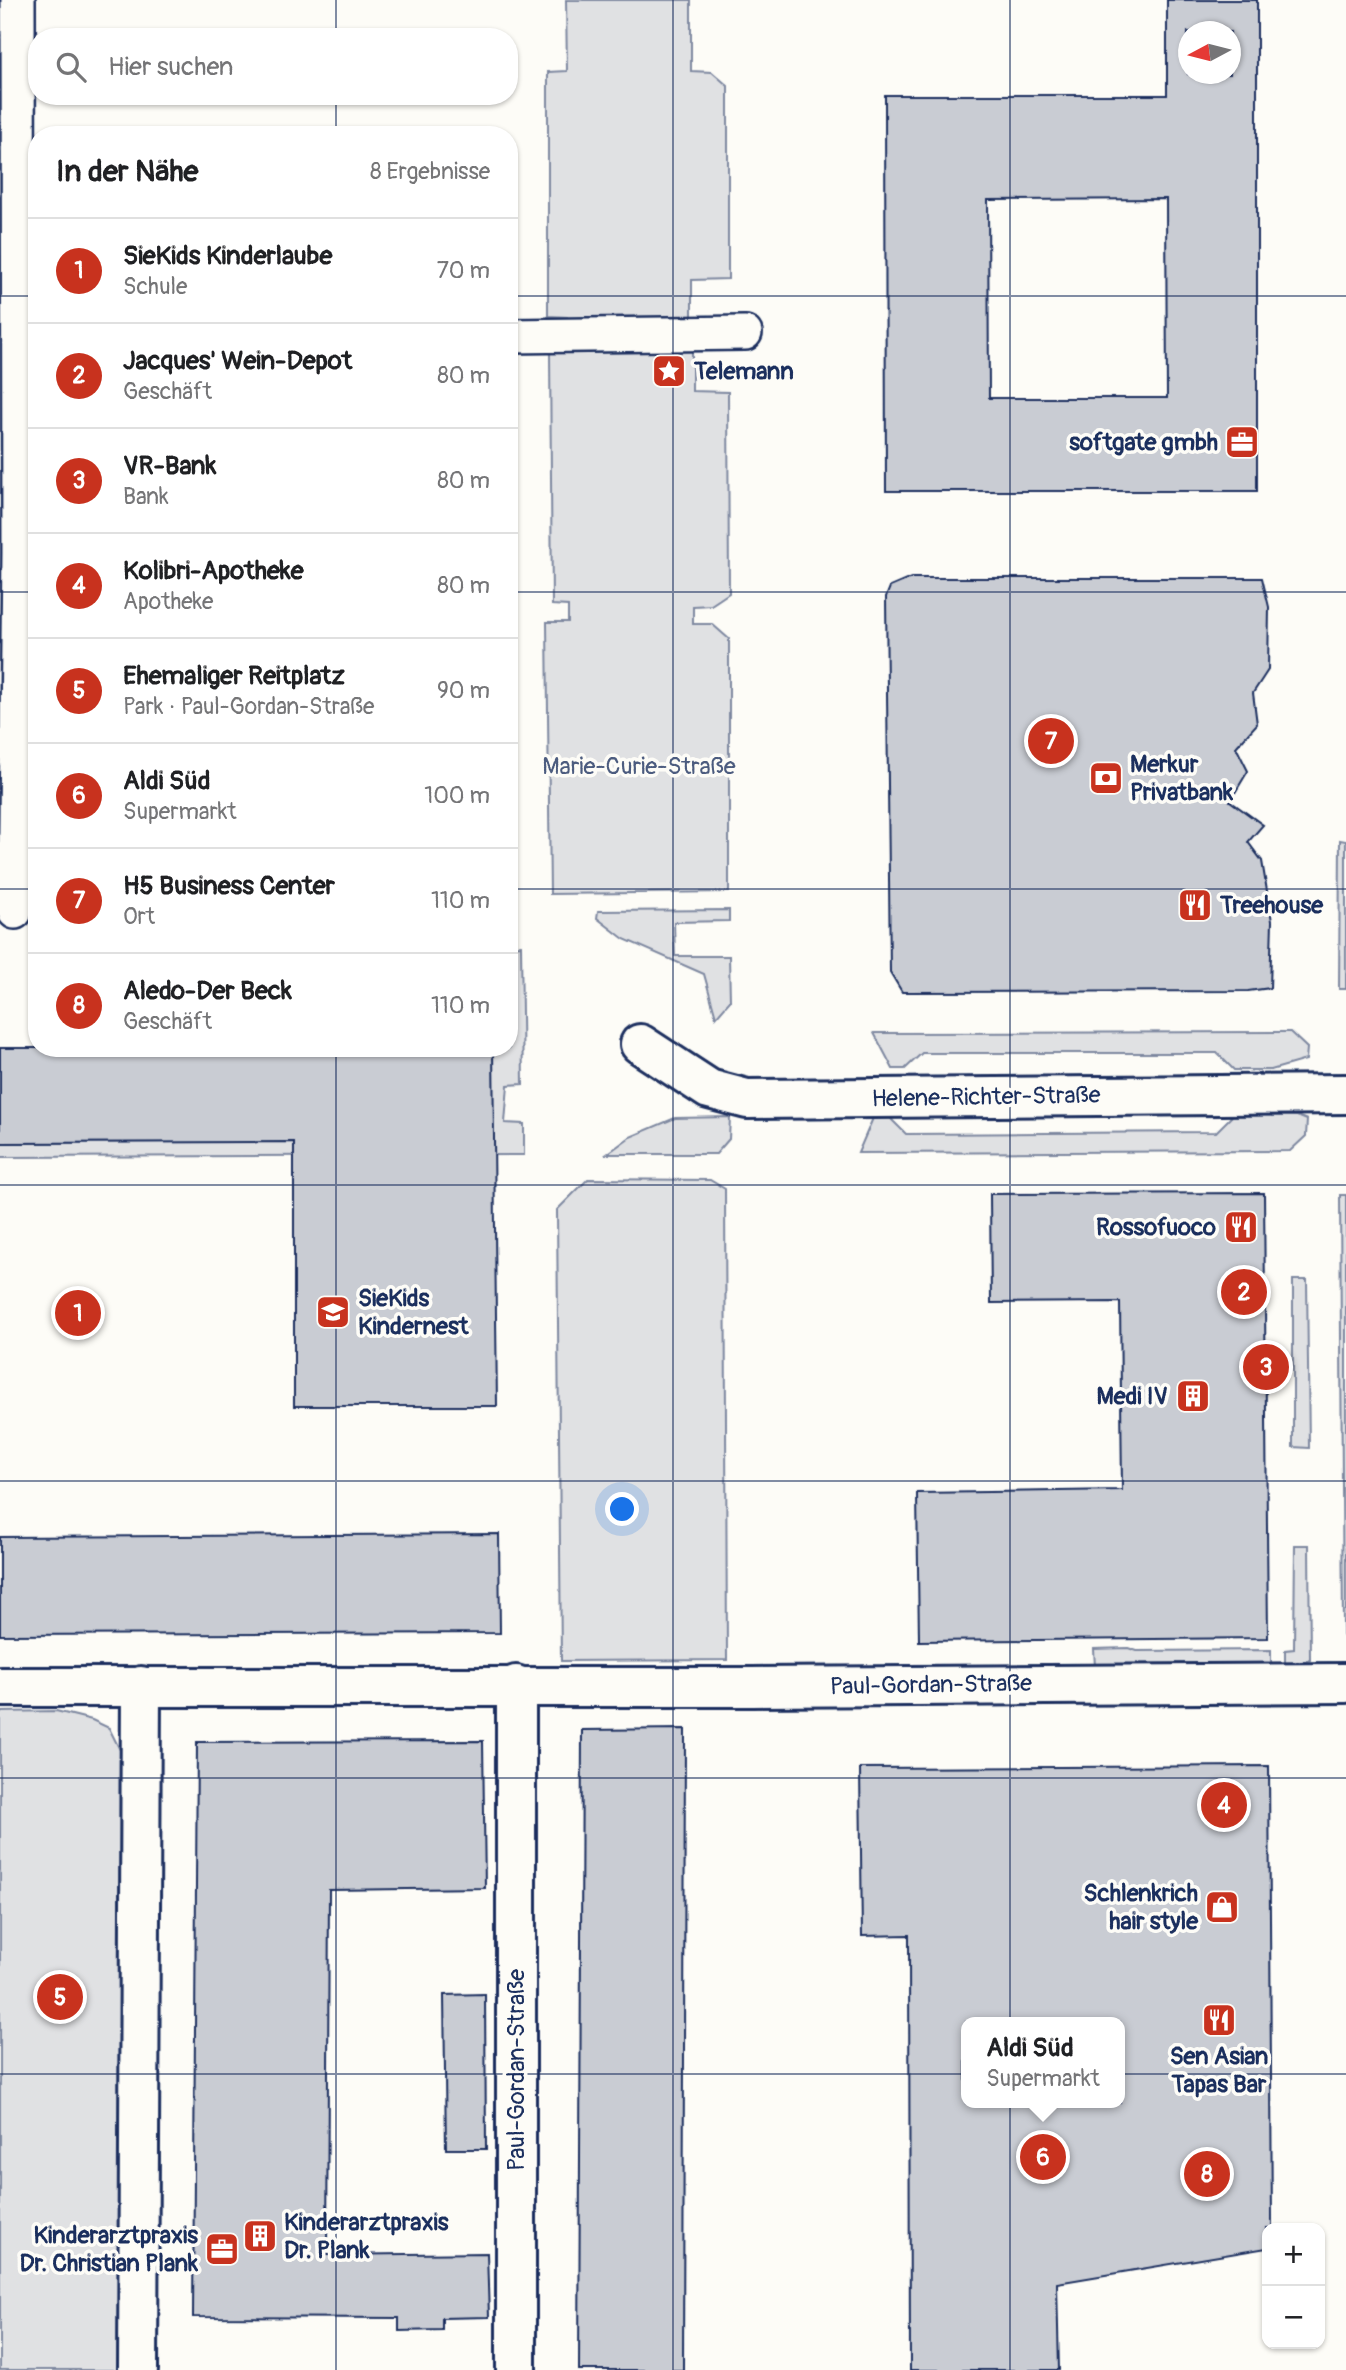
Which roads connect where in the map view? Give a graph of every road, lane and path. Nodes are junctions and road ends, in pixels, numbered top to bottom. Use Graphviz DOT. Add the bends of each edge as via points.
graph roads {
  1 [pos="18,0"];
  2 [pos="745,333"];
  3 [pos="19,336"];
  4 [pos="518,336"];
  5 [pos="15,912"];
  6 [pos="640,1044"];
  7 [pos="1346,1094"];
  8 [pos="1346,1683"];
  9 [pos="516,1685"];
  10 [pos="0,1686"];
  11 [pos="141,1686"];
  12 [pos="138,2370"];
  13 [pos="516,2370"];
  1 -- 3 [label="street"];
  2 -- 4 [label="street"];
  3 -- 5 [label="street"];
  6 -- 7 [label="street, Helene-Richter-Straße" via="709,1089 747,1099"];
  8 -- 9 [label="street, Paul-Gordan-Straße"];
  9 -- 11 [label="street, Paul-Gordan-Straße"];
  9 -- 13 [label="street, Paul-Gordan-Straße"];
  10 -- 11 [label="street, Paul-Gordan-Straße"];
  11 -- 12 [label="street"];
}
